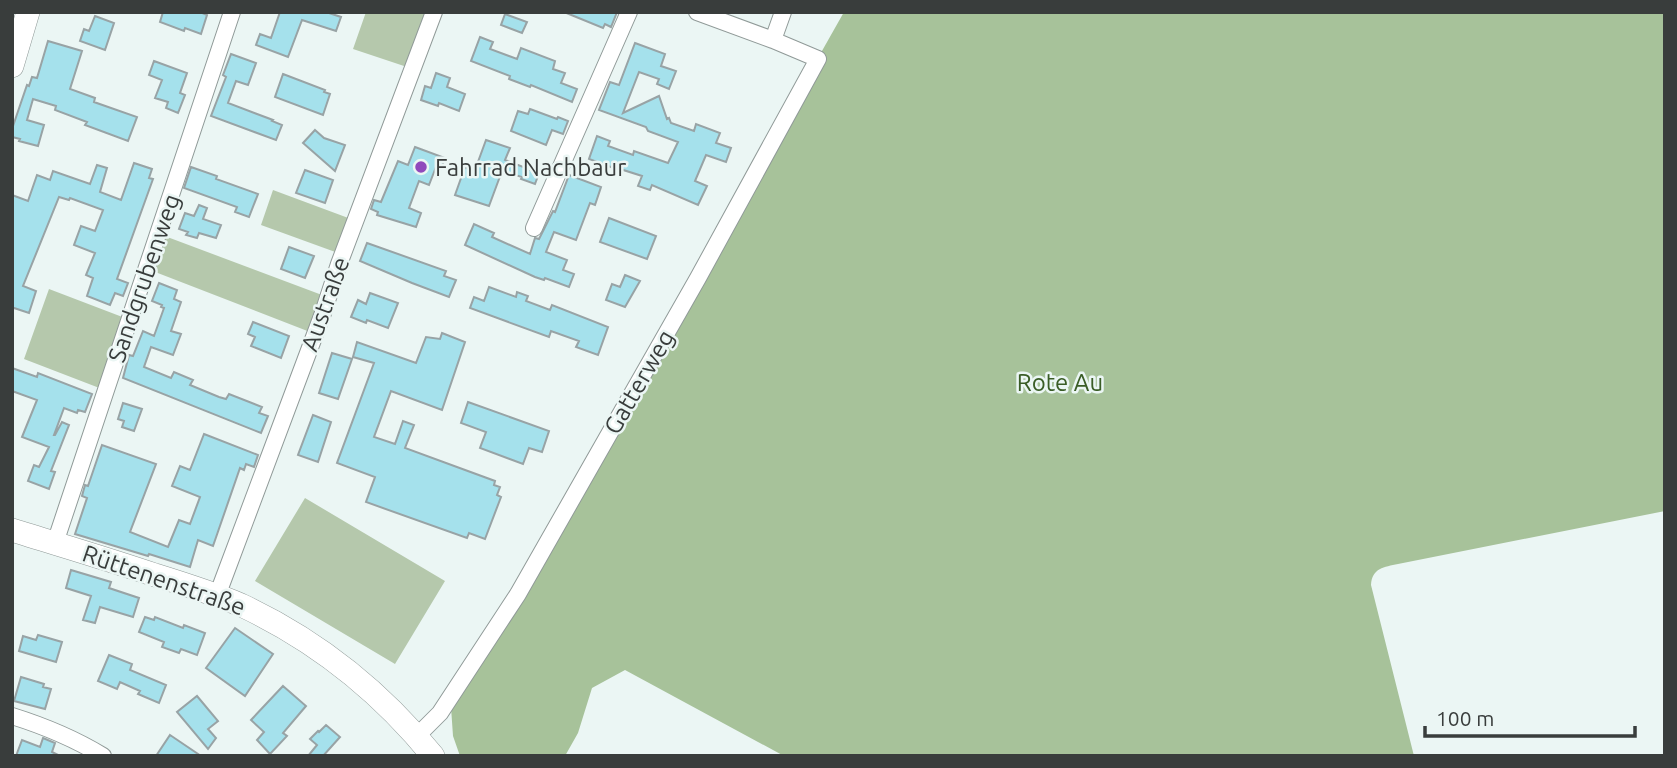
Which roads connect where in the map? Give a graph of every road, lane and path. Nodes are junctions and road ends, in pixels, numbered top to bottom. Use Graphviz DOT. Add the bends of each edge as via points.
graph roads {
  1 [pos="28,12"];
  2 [pos="232,12"];
  3 [pos="433,12"];
  4 [pos="629,12"];
  5 [pos="697,12"];
  6 [pos="783,12"];
  7 [pos="773,40"];
  8 [pos="12,66"];
  9 [pos="534,228"];
  10 [pos="12,530"];
  11 [pos="55,543"];
  12 [pos="218,596"];
  13 [pos="12,716"];
  14 [pos="417,736"];
  15 [pos="103,756"];
  16 [pos="433,756"];
  1 -- 8 [label="main road"];
  2 -- 11 [label="street, Sandgrubenweg"];
  3 -- 12 [label="street, Austraße"];
  4 -- 9 [label="street"];
  5 -- 7 [label="street"];
  6 -- 7 [label="street"];
  7 -- 14 [label="street, Gatterweg" via="818,59 518,594 440,713"];
  10 -- 11 [label="main road, Rüttenenstraße"];
  11 -- 12 [label="main road, Rüttenenstraße"];
  12 -- 14 [label="main road, Rüttenenstraße" via="327,654"];
  13 -- 15 [label="street"];
  14 -- 16 [label="main road, Rüttenenstraße"];
}
